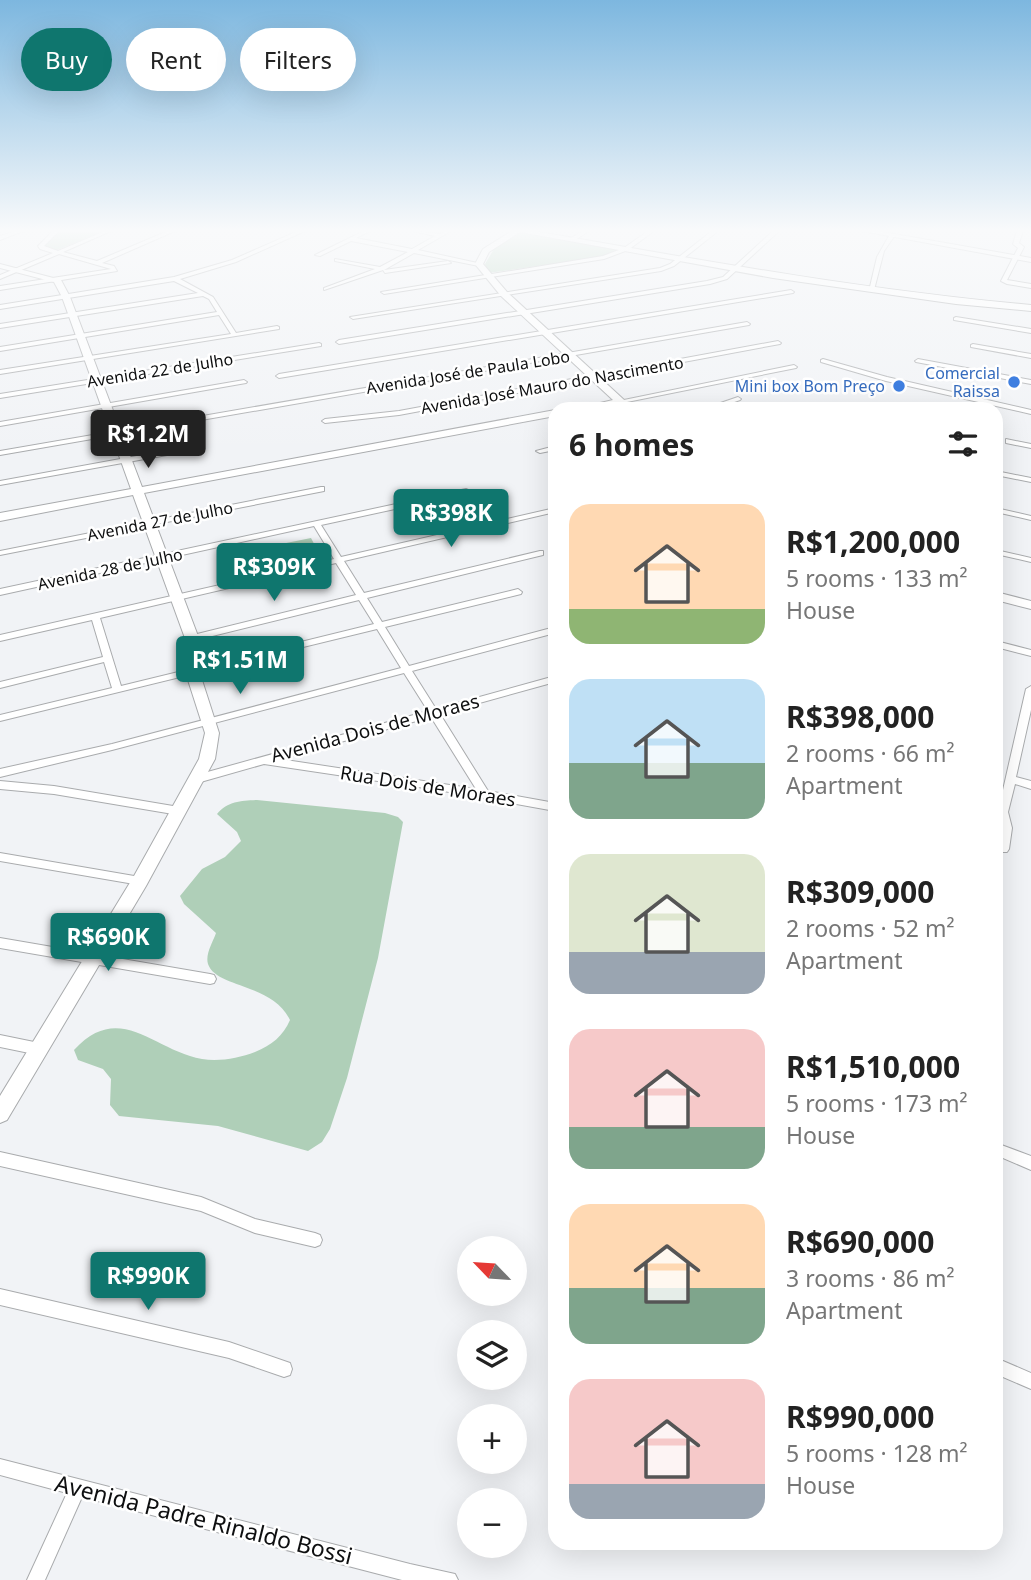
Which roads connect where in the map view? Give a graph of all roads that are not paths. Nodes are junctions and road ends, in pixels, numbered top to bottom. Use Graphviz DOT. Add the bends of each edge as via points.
graph roads {
  1 [pos="68,305"];
  2 [pos="140,305"];
  3 [pos="216,305"];
  4 [pos="434,305"];
  5 [pos="517,305"];
  6 [pos="571,305"];
  7 [pos="715,305"];
  8 [pos="1002,305"];
  9 [pos="1031,308"];
  10 [pos="525,312"];
  11 [pos="221,313"];
  12 [pos="72,316"];
  13 [pos="354,317"];
  14 [pos="956,319"];
  15 [pos="747,324"];
  16 [pos="0,326"];
  17 [pos="277,328"];
  18 [pos="1031,331"];
  19 [pos="545,333"];
  20 [pos="234,334"];
  21 [pos="79,336"];
  22 [pos="340,342"];
  23 [pos="778,343"];
  24 [pos="319,345"];
  25 [pos="973,346"];
  26 [pos="0,349"];
  27 [pos="569,355"];
  28 [pos="1031,356"];
  29 [pos="88,357"];
  30 [pos="823,361"];
  31 [pos="918,361"];
  32 [pos="794,367"];
  33 [pos="0,372"];
  34 [pos="279,376"];
  35 [pos="594,378"];
  36 [pos="97,381"];
  37 [pos="244,382"];
  38 [pos="1031,383"];
  39 [pos="0,396"];
  40 [pos="738,399"];
  41 [pos="622,402"];
  42 [pos="639,402"];
  43 [pos="728,402"];
  44 [pos="987,402"];
  45 [pos="106,405"];
  46 [pos="1003,406"];
  47 [pos="1031,412"];
  48 [pos="548,414"];
  49 [pos="325,421"];
  50 [pos="0,424"];
  51 [pos="116,432"];
  52 [pos="1009,441"];
  53 [pos="1031,446"];
  54 [pos="548,449"];
  55 [pos="540,451"];
  56 [pos="0,453"];
  57 [pos="164,453"];
  58 [pos="126,460"];
  59 [pos="1003,474"];
  60 [pos="1031,480"];
  61 [pos="0,484"];
  62 [pos="321,489"];
  63 [pos="136,490"];
  64 [pos="466,491"];
  65 [pos="548,512"];
  66 [pos="1003,512"];
  67 [pos="0,517"];
  68 [pos="1031,518"];
  69 [pos="148,523"];
  70 [pos="317,525"];
  71 [pos="0,553"];
  72 [pos="540,553"];
  73 [pos="1003,554"];
  74 [pos="162,558"];
  75 [pos="340,560"];
  76 [pos="1031,560"];
  77 [pos="0,592"];
  78 [pos="518,592"];
  79 [pos="362,597"];
  80 [pos="177,598"];
  81 [pos="1003,598"];
  82 [pos="1031,605"];
  83 [pos="95,616"];
  84 [pos="380,625"];
  85 [pos="548,632"];
  86 [pos="0,638"];
  87 [pos="192,638"];
  88 [pos="1003,646"];
  89 [pos="1031,653"];
  90 [pos="109,657"];
  91 [pos="197,669"];
  92 [pos="408,669"];
  93 [pos="548,681"];
  94 [pos="0,685"];
  95 [pos="117,688"];
  96 [pos="1031,689"];
  97 [pos="434,711"];
  98 [pos="0,718"];
  99 [pos="209,719"];
  100 [pos="260,760"];
  101 [pos="0,773"];
  102 [pos="197,779"];
  103 [pos="1011,779"];
  104 [pos="0,785"];
  105 [pos="1031,785"];
  106 [pos="484,794"];
  107 [pos="1003,801"];
  108 [pos="548,806"];
  109 [pos="179,811"];
  110 [pos="1003,820"];
  111 [pos="1003,849"];
  112 [pos="0,857"];
  113 [pos="140,881"];
  114 [pos="0,943"];
  115 [pos="93,960"];
  116 [pos="210,979"];
  117 [pos="0,1041"];
  118 [pos="39,1049"];
  119 [pos="0,1114"];
  120 [pos="1003,1152"];
  121 [pos="0,1159"];
  122 [pos="1031,1163"];
  123 [pos="315,1240"];
  124 [pos="0,1297"];
  125 [pos="284,1369"];
  126 [pos="1003,1369"];
  127 [pos="1031,1381"];
  128 [pos="0,1466"];
  129 [pos="78,1487"];
  130 [pos="36,1580"];
  131 [pos="449,1580"];
  1 -- 12 [label="street"];
  2 -- 12 [label="street"];
  3 -- 11 [label="street"];
  4 -- 13 [label="street"];
  5 -- 10 [label="street"];
  6 -- 10 [label="street"];
  7 -- 19 [label="street"];
  8 -- 9 [label="street"];
  10 -- 19 [label="street"];
  10 -- 22 [label="street"];
  11 -- 20 [label="street"];
  11 -- 21 [label="street"];
  12 -- 16 [label="street"];
  12 -- 21 [label="street"];
  14 -- 18 [label="street"];
  15 -- 27 [label="street, Avenida José de Paula Lobo"];
  17 -- 20 [label="street"];
  19 -- 27 [label="street"];
  19 -- 34 [label="street"];
  20 -- 29 [label="street"];
  21 -- 26 [label="street"];
  21 -- 29 [label="street"];
  23 -- 35 [label="street, Avenida José Mauro do Nascimento"];
  24 -- 36 [label="street, Avenida 22 de Julho"];
  25 -- 28 [label="street"];
  27 -- 35 [label="street"];
  27 -- 51 [label="street, Avenida José de Paula Lobo"];
  29 -- 33 [label="street"];
  29 -- 36 [label="street"];
  30 -- 44 [label="street"];
  31 -- 38 [label="street"];
  32 -- 42 [label="street"];
  35 -- 41 [label="street"];
  35 -- 49 [label="street, Avenida José Mauro do Nascimento" via="399,413"];
  36 -- 39 [label="street, Avenida 22 de Julho"];
  36 -- 45 [label="street"];
  37 -- 45 [label="street"];
  40 -- 43 [label="street"];
  45 -- 50 [label="street"];
  45 -- 51 [label="street"];
  46 -- 47 [label="street"];
  48 -- 63 [label="street"];
  51 -- 56 [label="street, Avenida José de Paula Lobo"];
  51 -- 58 [label="street"];
  52 -- 53 [label="street"];
  54 -- 55 [label="street"];
  57 -- 58 [label="street"];
  58 -- 61 [label="street"];
  58 -- 63 [label="street"];
  59 -- 60 [label="street"];
  62 -- 69 [label="street, Avenida 27 de Julho"];
  63 -- 67 [label="street"];
  63 -- 69 [label="street"];
  64 -- 70 [label="street, Avenida 28 de Julho"];
  65 -- 75 [label="street"];
  66 -- 68 [label="street"];
  69 -- 71 [label="street, Avenida 27 de Julho"];
  69 -- 74 [label="street"];
  70 -- 74 [label="street, Avenida 28 de Julho"];
  70 -- 75 [label="street"];
  72 -- 79 [label="street"];
  73 -- 76 [label="street"];
  74 -- 77 [label="street, Avenida 28 de Julho"];
  74 -- 80 [label="street"];
  75 -- 79 [label="street"];
  75 -- 80 [label="street"];
  78 -- 84 [label="street"];
  79 -- 84 [label="street"];
  79 -- 87 [label="street"];
  80 -- 83 [label="street"];
  80 -- 87 [label="street"];
  81 -- 82 [label="street"];
  83 -- 86 [label="street"];
  83 -- 90 [label="street"];
  84 -- 91 [label="street"];
  84 -- 92 [label="street"];
  85 -- 92 [label="street"];
  87 -- 91 [label="street" via="198,652"];
  88 -- 89 [label="street"];
  90 -- 94 [label="street"];
  90 -- 95 [label="street"];
  91 -- 95 [label="street"];
  91 -- 99 [label="street" via="196,686"];
  92 -- 97 [label="street"];
  92 -- 99 [label="street"];
  93 -- 97 [label="street, Avenida Dois de Moraes"];
  95 -- 98 [label="street"];
  96 -- 103 [label="street"];
  97 -- 100 [label="street, Avenida Dois de Moraes"];
  97 -- 106 [label="street"];
  99 -- 101 [label="street"];
  99 -- 102 [label="street" via="212,733 207,759"];
  100 -- 102 [label="street, Avenida Dois de Moraes"];
  100 -- 106 [label="street, Rua Dois de Moraes"];
  102 -- 109 [label="street"];
  103 -- 105 [label="street"];
  103 -- 107 [label="street"];
  104 -- 109 [label="street"];
  106 -- 108 [label="street, Rua Dois de Moraes"];
  109 -- 113 [label="street"];
  110 -- 111 [label="street" via="1007,828"];
  112 -- 113 [label="street"];
  113 -- 115 [label="street"];
  114 -- 115 [label="street"];
  115 -- 116 [label="street"];
  115 -- 118 [label="street"];
  117 -- 118 [label="street"];
  118 -- 119 [label="street"];
  120 -- 122 [label="street"];
  121 -- 123 [label="street" via="207,1206 255,1226"];
  124 -- 125 [label="street" via="229,1350"];
  126 -- 127 [label="street"];
  128 -- 129 [label="street, Avenida Padre Rinaldo Bossi"];
  129 -- 130 [label="street"];
  129 -- 131 [label="street, Avenida Padre Rinaldo Bossi"];
}
